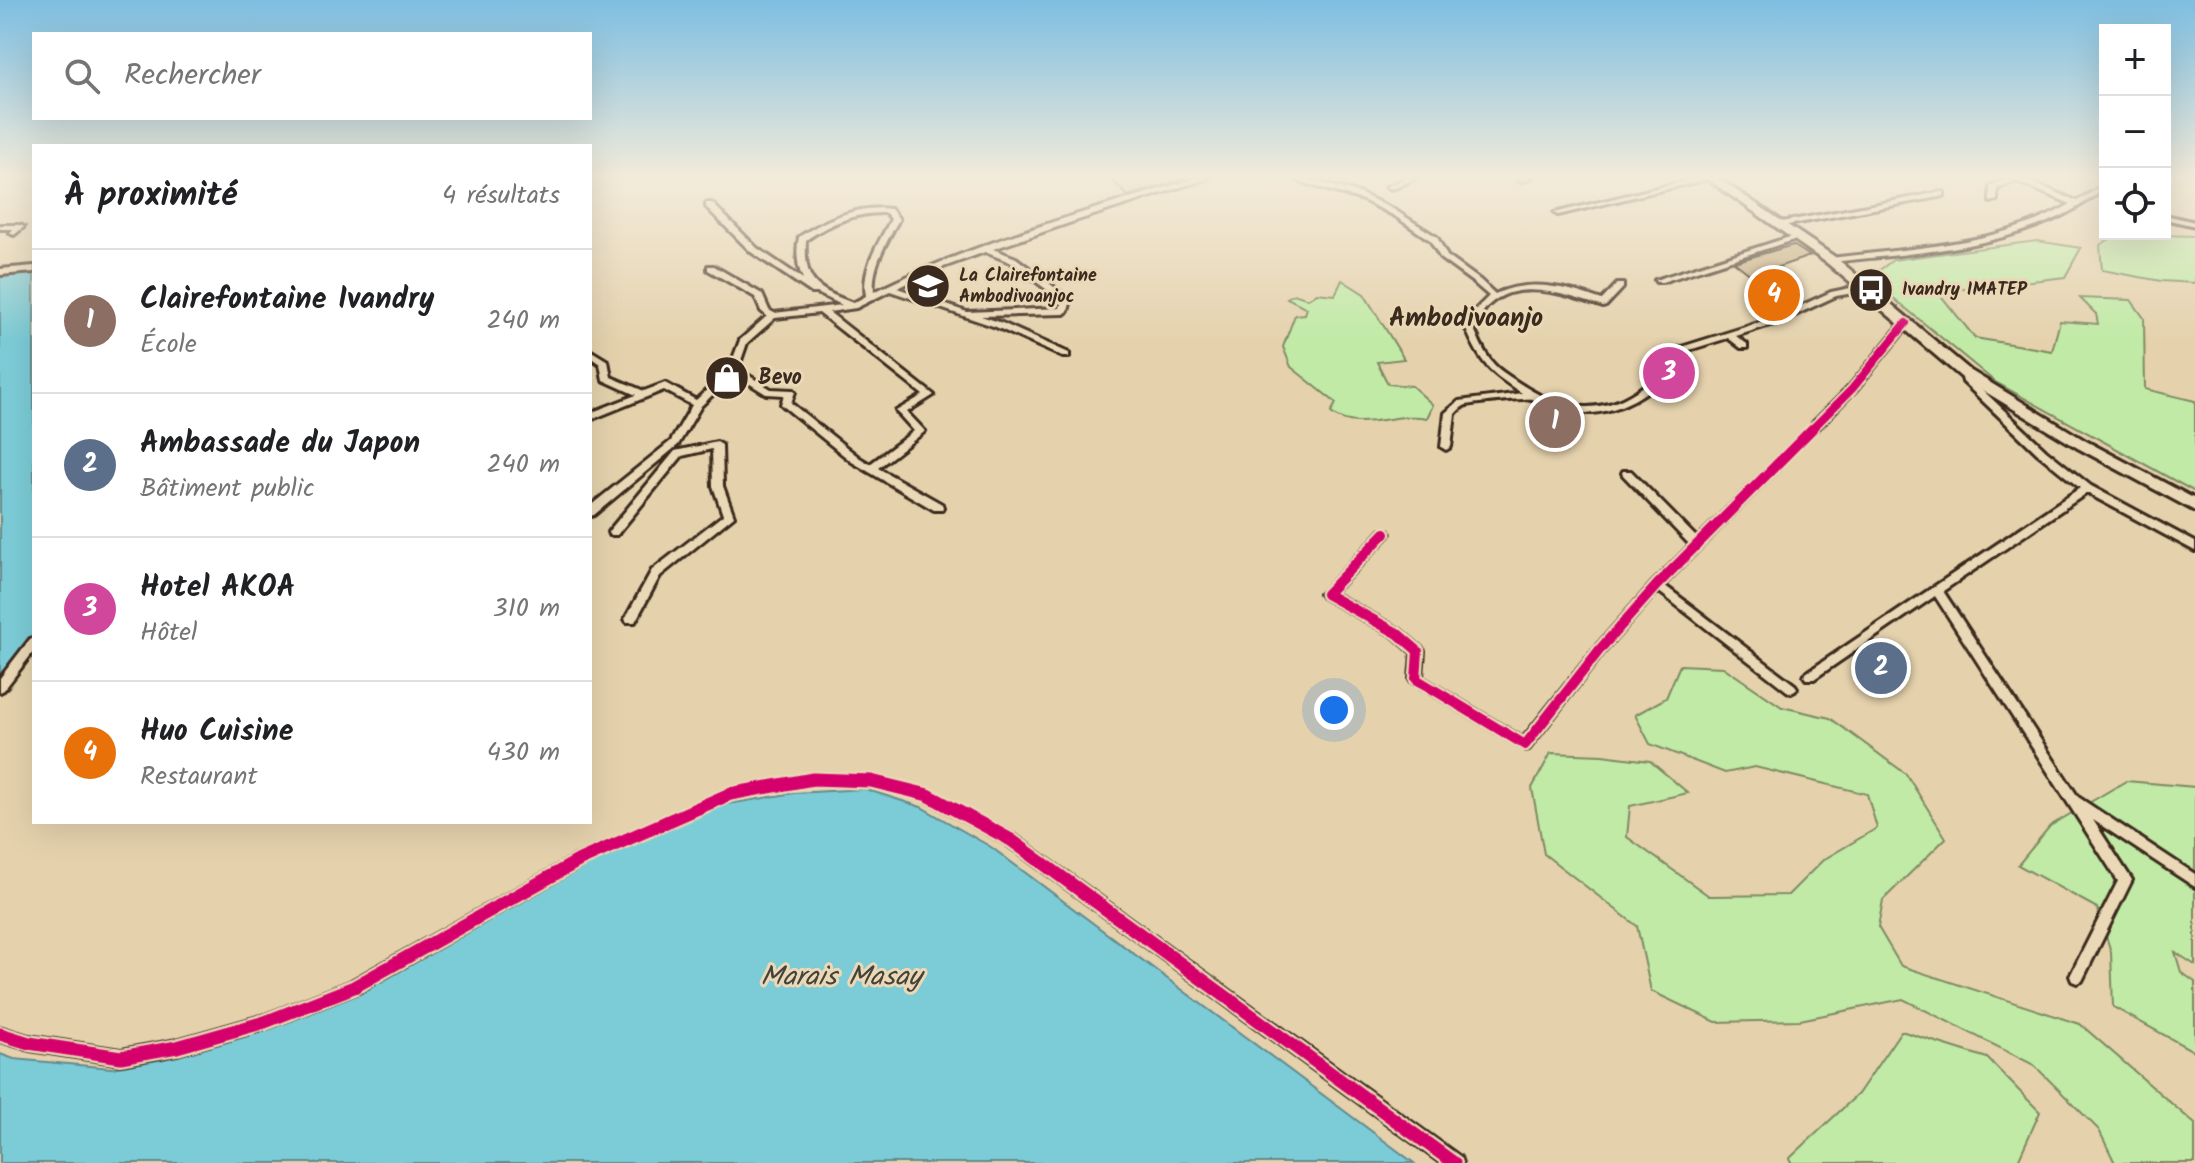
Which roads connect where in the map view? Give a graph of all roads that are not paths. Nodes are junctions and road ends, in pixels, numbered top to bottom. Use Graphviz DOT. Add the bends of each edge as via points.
graph roads {
  1 [pos="736,232"];
  2 [pos="810,232"];
  3 [pos="889,232"];
  4 [pos="1036,232"];
  5 [pos="1424,232"];
  6 [pos="1793,232"];
  7 [pos="2006,232"];
  8 [pos="1799,237"];
  9 [pos="987,250"];
  10 [pos="1831,260"];
  11 [pos="711,268"];
  12 [pos="32,269"];
  13 [pos="0,272"];
  14 [pos="1659,280"];
  15 [pos="1620,286"];
  16 [pos="889,288"];
  17 [pos="1865,288"];
  18 [pos="816,292"];
  19 [pos="1493,296"];
  20 [pos="871,298"];
  21 [pos="853,306"];
  22 [pos="821,310"];
  23 [pos="968,314"];
  24 [pos="772,316"];
  25 [pos="1906,323"];
  26 [pos="1730,335"];
  27 [pos="1744,346"];
  28 [pos="592,354"];
  29 [pos="1066,355"];
  30 [pos="733,370"];
  31 [pos="1966,374"];
  32 [pos="645,395"];
  33 [pos="1529,395"];
  34 [pos="697,404"];
  35 [pos="592,416"];
  36 [pos="1446,447"];
  37 [pos="677,448"];
  38 [pos="871,468"];
  39 [pos="1627,473"];
  40 [pos="2087,488"];
  41 [pos="2195,506"];
  42 [pos="938,507"];
  43 [pos="592,511"];
  44 [pos="613,532"];
  45 [pos="1385,533"];
  46 [pos="1697,545"];
  47 [pos="2195,547"];
  48 [pos="1657,585"];
  49 [pos="1937,590"];
  50 [pos="631,619"];
  51 [pos="32,645"];
  52 [pos="1810,676"];
  53 [pos="0,687"];
  54 [pos="1791,688"];
  55 [pos="2073,800"];
  56 [pos="2195,881"];
  57 [pos="2077,976"];
  58 [pos="0,1034"];
  59 [pos="1454,1163"];
  1 -- 18 [label="street"];
  2 -- 18 [label="street" via="802,239 799,264"];
  3 -- 20 [label="street" via="867,287"];
  4 -- 9 [label="street"];
  5 -- 19 [label="street" via="1448,263 1483,283"];
  6 -- 8 [label="main road"];
  7 -- 10 [label="street"];
  8 -- 10 [label="main road"];
  8 -- 14 [label="street"];
  9 -- 16 [label="street"];
  9 -- 23 [label="street" via="1013,260 1067,300 1064,311"];
  10 -- 17 [label="main road"];
  11 -- 24 [label="street" via="759,296"];
  12 -- 13 [label="street"];
  15 -- 19 [label="street" via="1603,304 1563,288"];
  16 -- 20 [label="street"];
  16 -- 23 [label="street"];
  17 -- 25 [label="main road"];
  17 -- 26 [label="street" via="1823,298"];
  18 -- 21 [label="street"];
  19 -- 33 [label="street" via="1475,313 1470,329 1489,365"];
  20 -- 21 [label="street"];
  21 -- 22 [label="street"];
  22 -- 24 [label="street"];
  22 -- 38 [label="street" via="929,395 901,411 920,431"];
  23 -- 29 [label="street"];
  24 -- 30 [label="street" via="743,342"];
  25 -- 31 [label="main road"];
  25 -- 46 [label="street" via="1852,389"];
  26 -- 27 [label="street"];
  26 -- 33 [label="street" via="1665,355 1666,372 1649,390 1618,407 1576,409"];
  28 -- 32 [label="street" via="605,363 606,378"];
  30 -- 34 [label="street"];
  30 -- 38 [label="street" via="769,392 790,392 786,404"];
  31 -- 40 [label="street" via="1966,380"];
  31 -- 41 [label="main road"];
  32 -- 34 [label="street" via="665,386"];
  32 -- 35 [label="street"];
  33 -- 36 [label="street" via="1462,403 1450,413"];
  34 -- 37 [label="street"];
  37 -- 43 [label="street"];
  37 -- 44 [label="street"];
  37 -- 50 [label="street" via="717,445 718,486 729,516 656,573"];
  38 -- 42 [label="street"];
  39 -- 46 [label="street"];
  40 -- 47 [label="street"];
  40 -- 49 [label="street"];
  45 -- 48 [label="street" via="1326,594 1397,633 1418,651 1416,679 1525,745"];
  46 -- 48 [label="street"];
  48 -- 54 [label="street"];
  49 -- 52 [label="street"];
  49 -- 55 [label="street"];
  51 -- 53 [label="street"];
  55 -- 56 [label="street"];
  55 -- 57 [label="street" via="2125,880"];
  58 -- 59 [label="street" via="121,1057 265,1022 354,987 580,860 730,794 813,779 871,781 928,795 1011,840"];
}
